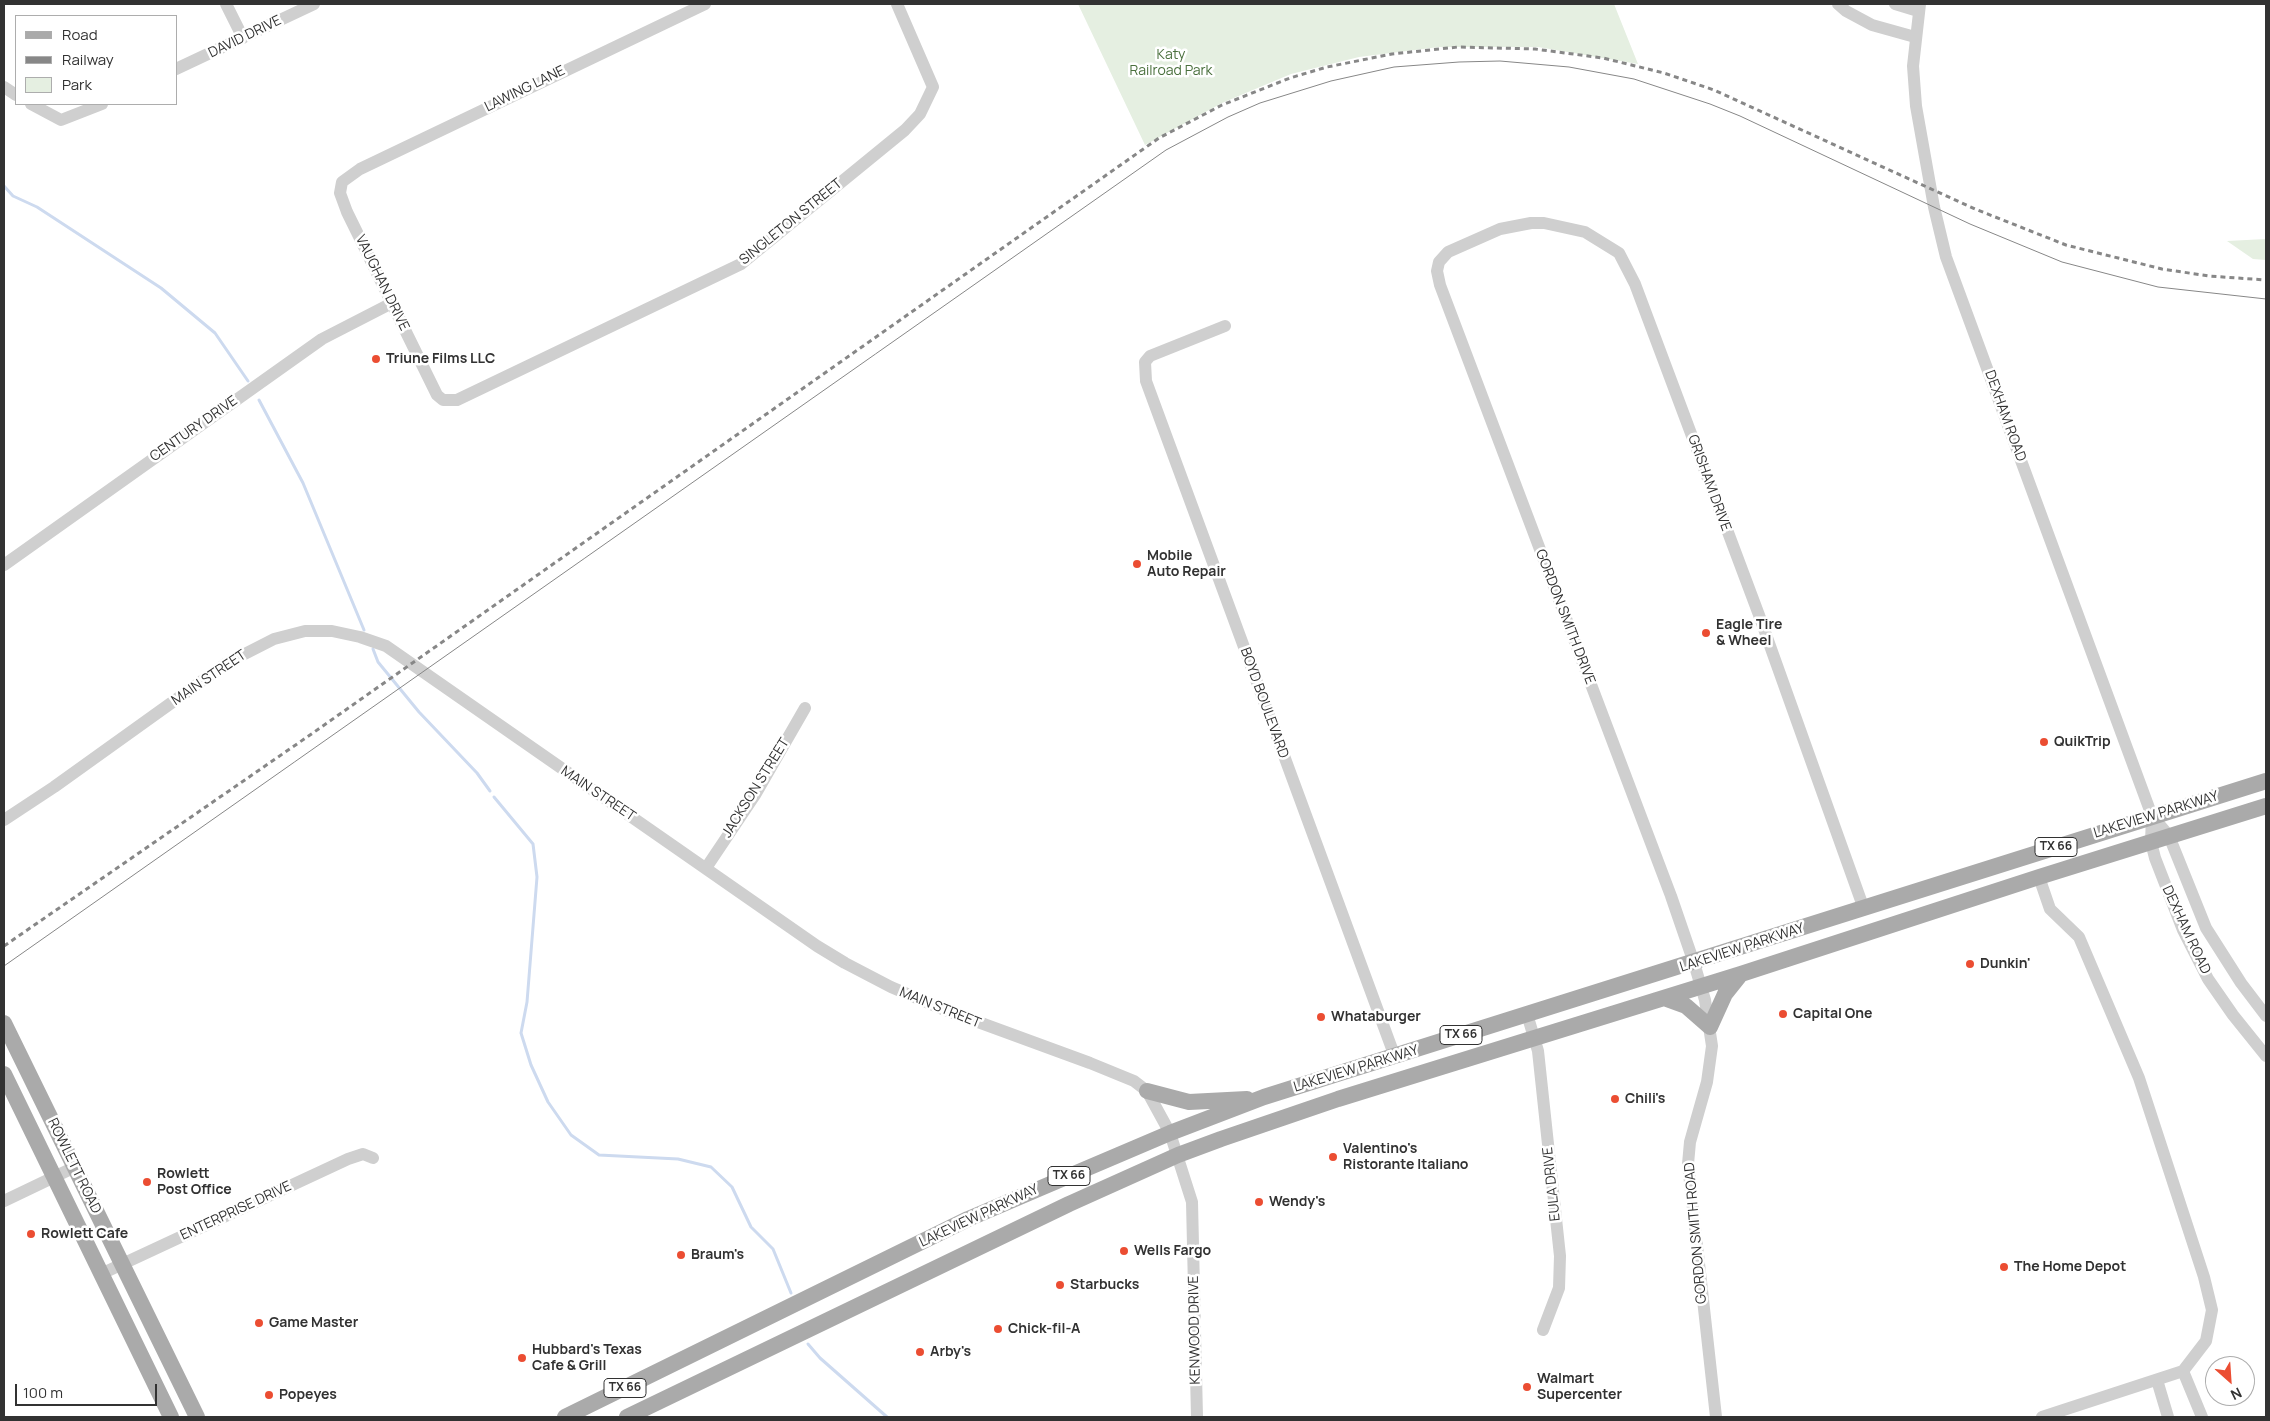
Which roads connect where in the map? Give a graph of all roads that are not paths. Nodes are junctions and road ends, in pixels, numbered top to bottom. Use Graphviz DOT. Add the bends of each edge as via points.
graph roads {
  1 [pos="226,4"];
  2 [pos="314,4"];
  3 [pos="705,4"];
  4 [pos="897,4"];
  5 [pos="1838,4"];
  6 [pos="1895,4"];
  7 [pos="1919,7"];
  8 [pos="1916,37"];
  9 [pos="243,38"];
  10 [pos="178,68"];
  11 [pos="4,87"];
  12 [pos="15,93"];
  13 [pos="33,105"];
  14 [pos="99,105"];
  15 [pos="346,177"];
  16 [pos="1437,271"];
  17 [pos="392,303"];
  18 [pos="1224,326"];
  19 [pos="458,400"];
  20 [pos="4,565"];
  21 [pos="804,708"];
  22 [pos="2266,781"];
  23 [pos="2266,806"];
  24 [pos="2152,816"];
  25 [pos="4,820"];
  26 [pos="2169,836"];
  27 [pos="2151,842"];
  28 [pos="706,868"];
  29 [pos="2038,877"];
  30 [pos="1864,909"];
  31 [pos="1871,931"];
  32 [pos="1694,963"];
  33 [pos="1741,974"];
  34 [pos="1701,987"];
  35 [pos="1664,998"];
  36 [pos="1527,1014"];
  37 [pos="2266,1016"];
  38 [pos="4,1023"];
  39 [pos="1710,1027"];
  40 [pos="1535,1036"];
  41 [pos="2266,1056"];
  42 [pos="1395,1057"];
  43 [pos="4,1074"];
  44 [pos="1412,1076"];
  45 [pos="1396,1081"];
  46 [pos="1148,1091"];
  47 [pos="1264,1097"];
  48 [pos="1170,1133"];
  49 [pos="1178,1155"];
  50 [pos="373,1158"];
  51 [pos="75,1167"];
  52 [pos="53,1177"];
  53 [pos="4,1200"];
  54 [pos="898,1254"];
  55 [pos="123,1264"];
  56 [pos="101,1274"];
  57 [pos="910,1280"];
  58 [pos="1543,1330"];
  59 [pos="684,1359"];
  60 [pos="2183,1371"];
  61 [pos="2156,1380"];
  62 [pos="696,1384"];
  63 [pos="171,1417"];
  64 [pos="197,1417"];
  65 [pos="565,1417"];
  66 [pos="627,1417"];
  67 [pos="1197,1417"];
  68 [pos="1716,1417"];
  69 [pos="2042,1417"];
  70 [pos="2168,1417"];
  71 [pos="2202,1417"];
  1 -- 9 [label="street"];
  2 -- 9 [label="street, DAVID DRIVE"];
  3 -- 15 [label="street, LAWING LANE"];
  4 -- 19 [label="street, SINGLETON STREET" via="933,87 920,114 905,130 741,264"];
  5 -- 8 [label="street" via="1872,25"];
  6 -- 7 [label="street"];
  7 -- 8 [label="street, DEXHAM ROAD"];
  8 -- 24 [label="street, DEXHAM ROAD" via="1913,66 1916,106 1946,257"];
  9 -- 10 [label="street, DAVID DRIVE"];
  11 -- 12 [label="street"];
  13 -- 14 [label="street" via="61,120"];
  15 -- 17 [label="street, VAUGHAN DRIVE" via="341,187 342,198"];
  16 -- 30 [label="street, GRISHAM DRIVE" via="1439,262 1448,252 1500,229 1531,223 1559,224 1585,232 1618,253 1638,293 1759,615"];
  16 -- 32 [label="street, GORDON SMITH DRIVE"];
  17 -- 19 [label="street, VAUGHAN DRIVE" via="436,395 443,400"];
  17 -- 20 [label="street, CENTURY DRIVE" via="322,339"];
  18 -- 42 [label="street, BOYD BOULEVARD" via="1157,352 1145,362 1146,381"];
  21 -- 28 [label="street, JACKSON STREET" via="755,795"];
  22 -- 24 [label="main road, LAKEVIEW PARKWAY / TX 66"];
  23 -- 26 [label="main road, LAKEVIEW PARKWAY / TX 66"];
  24 -- 26 [label="street, DEXHAM ROAD"];
  24 -- 27 [label="street, DEXHAM ROAD"];
  24 -- 30 [label="main road, LAKEVIEW PARKWAY / TX 66"];
  25 -- 28 [label="street, MAIN STREET" via="253,648 305,631 332,631 386,646"];
  26 -- 27 [label="main road, LAKEVIEW PARKWAY / TX 66"];
  26 -- 37 [label="street, DEXHAM ROAD" via="2206,928"];
  27 -- 29 [label="main road, LAKEVIEW PARKWAY / TX 66"];
  27 -- 41 [label="street, DEXHAM ROAD" via="2168,893 2208,979"];
  28 -- 46 [label="street, MAIN STREET" via="817,946 891,987 979,1024 1090,1063 1134,1081"];
  29 -- 31 [label="main road, LAKEVIEW PARKWAY / TX 66"];
  29 -- 60 [label="street" via="2050,909 2079,937 2139,1078 2204,1277 2212,1310 2206,1341"];
  30 -- 31 [label="main road"];
  30 -- 32 [label="main road, LAKEVIEW PARKWAY / TX 66"];
  31 -- 33 [label="main road, LAKEVIEW PARKWAY / TX 66"];
  32 -- 34 [label="street, GORDON SMITH ROAD"];
  32 -- 36 [label="main road, LAKEVIEW PARKWAY / TX 66"];
  33 -- 34 [label="main road, LAKEVIEW PARKWAY / TX 66"];
  33 -- 39 [label="main road" via="1725,994"];
  34 -- 35 [label="main road, LAKEVIEW PARKWAY / TX 66"];
  34 -- 39 [label="street, GORDON SMITH ROAD"];
  35 -- 39 [label="main road" via="1686,1006"];
  35 -- 40 [label="main road, LAKEVIEW PARKWAY / TX 66"];
  36 -- 40 [label="street, EULA DRIVE"];
  36 -- 42 [label="main road, LAKEVIEW PARKWAY / TX 66"];
  38 -- 51 [label="main road, ROWLETT ROAD"];
  39 -- 68 [label="street, GORDON SMITH ROAD" via="1712,1046 1707,1082 1690,1142 1688,1164"];
  40 -- 44 [label="main road, LAKEVIEW PARKWAY / TX 66"];
  40 -- 58 [label="street, EULA DRIVE" via="1560,1262 1555,1302"];
  42 -- 44 [label="main road"];
  42 -- 45 [label="main road"];
  42 -- 47 [label="main road, LAKEVIEW PARKWAY / TX 66"];
  43 -- 52 [label="main road, ROWLETT ROAD"];
  44 -- 45 [label="main road, LAKEVIEW PARKWAY / TX 66"];
  45 -- 49 [label="main road, LAKEVIEW PARKWAY / TX 66" via="1279,1118"];
  46 -- 47 [label="main road" via="1190,1102"];
  46 -- 48 [label="street"];
  47 -- 48 [label="main road, LAKEVIEW PARKWAY / TX 66"];
  48 -- 49 [label="street"];
  48 -- 54 [label="main road, LAKEVIEW PARKWAY / TX 66" via="976,1216"];
  49 -- 57 [label="main road, LAKEVIEW PARKWAY / TX 66"];
  49 -- 67 [label="street, KENWOOD DRIVE" via="1192,1202"];
  50 -- 55 [label="street, ENTERPRISE DRIVE" via="363,1154 348,1159"];
  51 -- 52 [label="street"];
  51 -- 55 [label="main road, ROWLETT ROAD"];
  52 -- 53 [label="street"];
  52 -- 56 [label="main road, ROWLETT ROAD"];
  54 -- 57 [label="main road"];
  54 -- 59 [label="main road, LAKEVIEW PARKWAY / TX 66"];
  55 -- 56 [label="street, ENTERPRISE DRIVE"];
  55 -- 64 [label="main road, ROWLETT ROAD"];
  56 -- 63 [label="main road, ROWLETT ROAD"];
  57 -- 62 [label="main road, LAKEVIEW PARKWAY / TX 66"];
  59 -- 62 [label="main road"];
  59 -- 65 [label="main road, LAKEVIEW PARKWAY / TX 66"];
  60 -- 61 [label="street"];
  60 -- 71 [label="street"];
  61 -- 69 [label="street"];
  61 -- 70 [label="street"];
  62 -- 66 [label="main road, LAKEVIEW PARKWAY / TX 66"];
}
